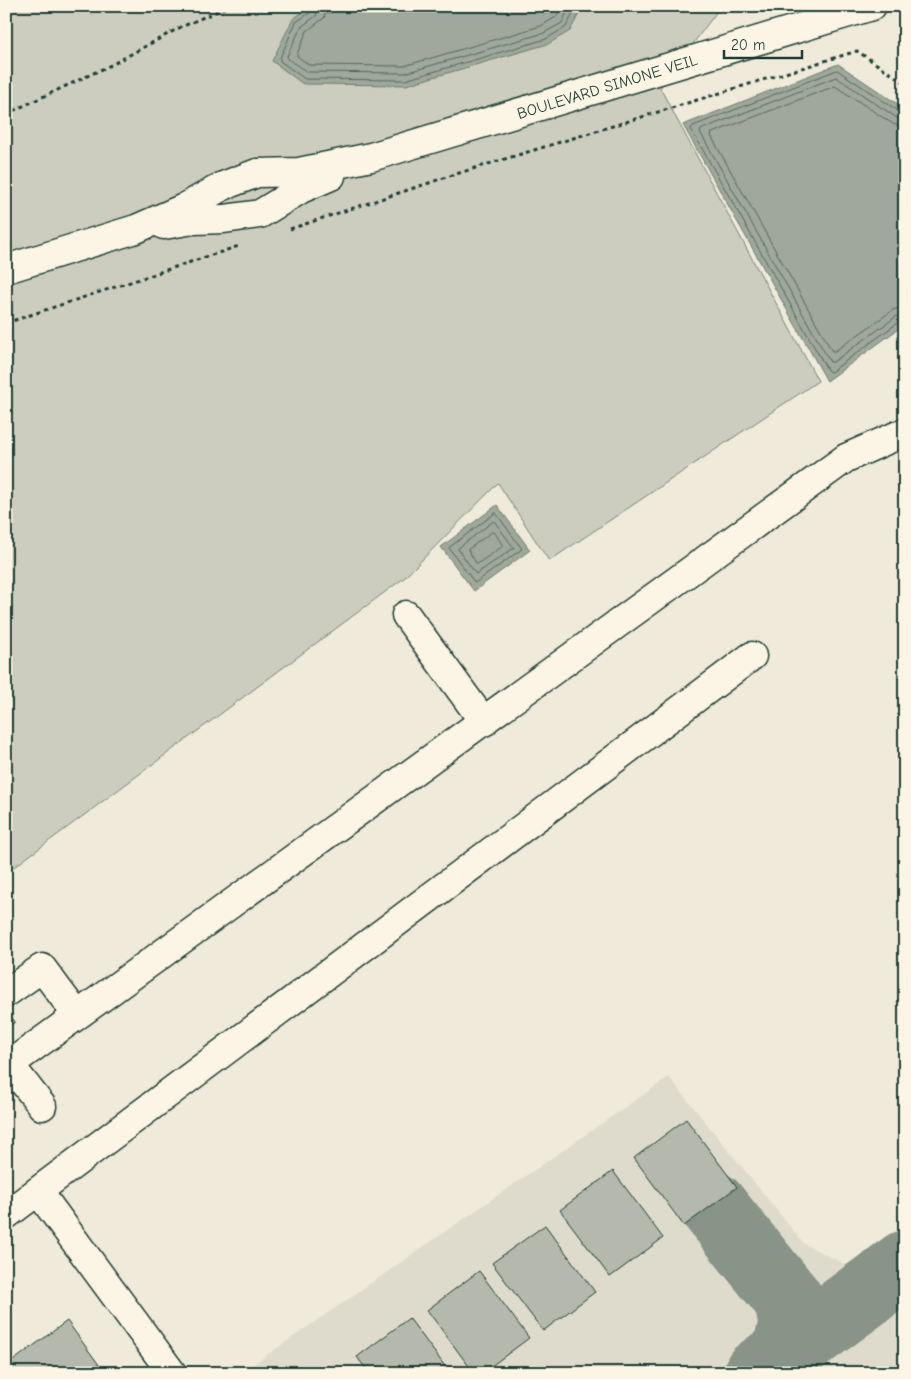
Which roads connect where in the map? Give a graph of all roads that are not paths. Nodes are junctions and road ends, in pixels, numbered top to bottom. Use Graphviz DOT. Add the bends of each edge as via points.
graph roads {
  1 [pos="872,6"];
  2 [pos="371,157"];
  3 [pos="136,229"];
  4 [pos="6,269"];
  5 [pos="905,432"];
  6 [pos="406,615"];
  7 [pos="752,656"];
  8 [pos="484,722"];
  9 [pos="6,993"];
  10 [pos="78,1015"];
  11 [pos="8,1066"];
  12 [pos="42,1106"];
  13 [pos="38,1191"];
  14 [pos="6,1215"];
  15 [pos="172,1373"];
  1 -- 2 [label="street, BOULEVARD SIMONE VEIL"];
  2 -- 3 [label="street, BOULEVARD SIMONE VEIL" via="299,172 257,172"];
  2 -- 3 [label="street, BOULEVARD SIMONE VEIL" via="301,189 260,214"];
  3 -- 4 [label="street, BOULEVARD SIMONE VEIL"];
  5 -- 8 [label="street" via="846,458"];
  6 -- 8 [label="street"];
  7 -- 13 [label="street"];
  8 -- 10 [label="street"];
  9 -- 10 [label="street" via="42,968"];
  10 -- 11 [label="street"];
  11 -- 12 [label="street"];
  13 -- 14 [label="street"];
  13 -- 15 [label="street"];
}
